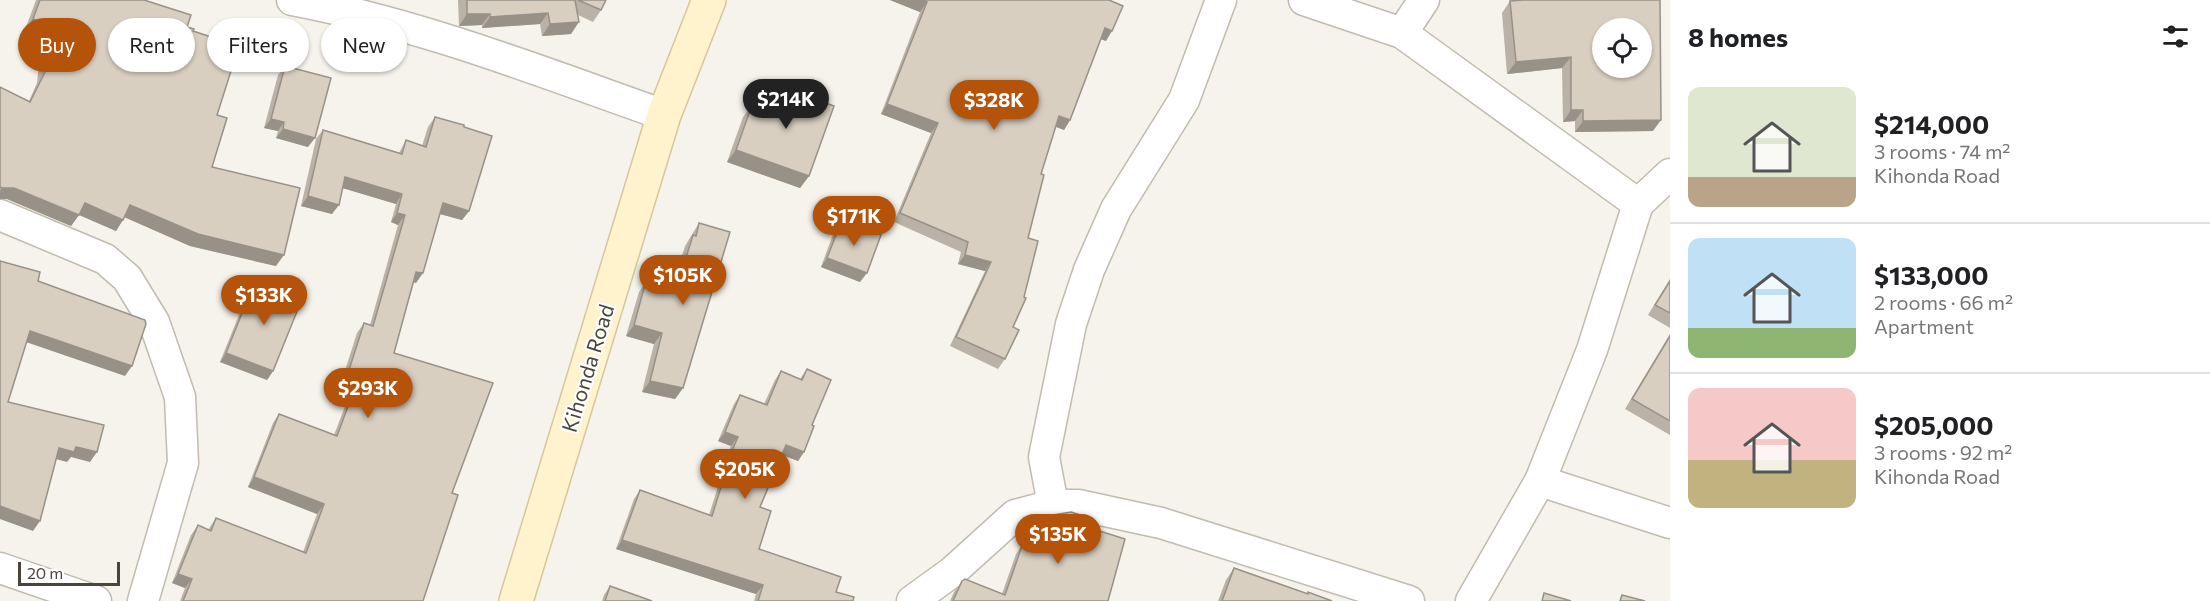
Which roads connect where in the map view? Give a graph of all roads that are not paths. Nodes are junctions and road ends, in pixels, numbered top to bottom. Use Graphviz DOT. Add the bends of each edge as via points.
graph roads {
  1 [pos="292,0"];
  2 [pos="709,0"];
  3 [pos="1221,0"];
  4 [pos="1304,0"];
  5 [pos="1425,0"];
  6 [pos="1402,33"];
  7 [pos="664,115"];
  8 [pos="1670,174"];
  9 [pos="1638,204"];
  10 [pos="0,215"];
  11 [pos="1540,480"];
  12 [pos="1053,505"];
  13 [pos="1670,523"];
  14 [pos="0,568"];
  15 [pos="96,601"];
  16 [pos="144,601"];
  17 [pos="516,601"];
  18 [pos="912,601"];
  19 [pos="1409,601"];
  20 [pos="1471,601"];
  1 -- 7 [label="street" via="337,8 478,49"];
  2 -- 7 [label="street, Kihonda Road"];
  3 -- 12 [label="street" via="1184,100 1116,209 1071,324 1044,458"];
  4 -- 6 [label="street"];
  5 -- 6 [label="street"];
  6 -- 9 [label="street"];
  7 -- 17 [label="street, Kihonda Road"];
  8 -- 9 [label="street"];
  9 -- 11 [label="street" via="1592,350"];
  10 -- 16 [label="street" via="105,259 128,278 154,322 180,397 183,463"];
  11 -- 13 [label="street"];
  11 -- 20 [label="street"];
  12 -- 18 [label="street" via="1015,515 952,572"];
  12 -- 19 [label="street" via="1078,505 1161,523"];
  14 -- 15 [label="street"];
}
